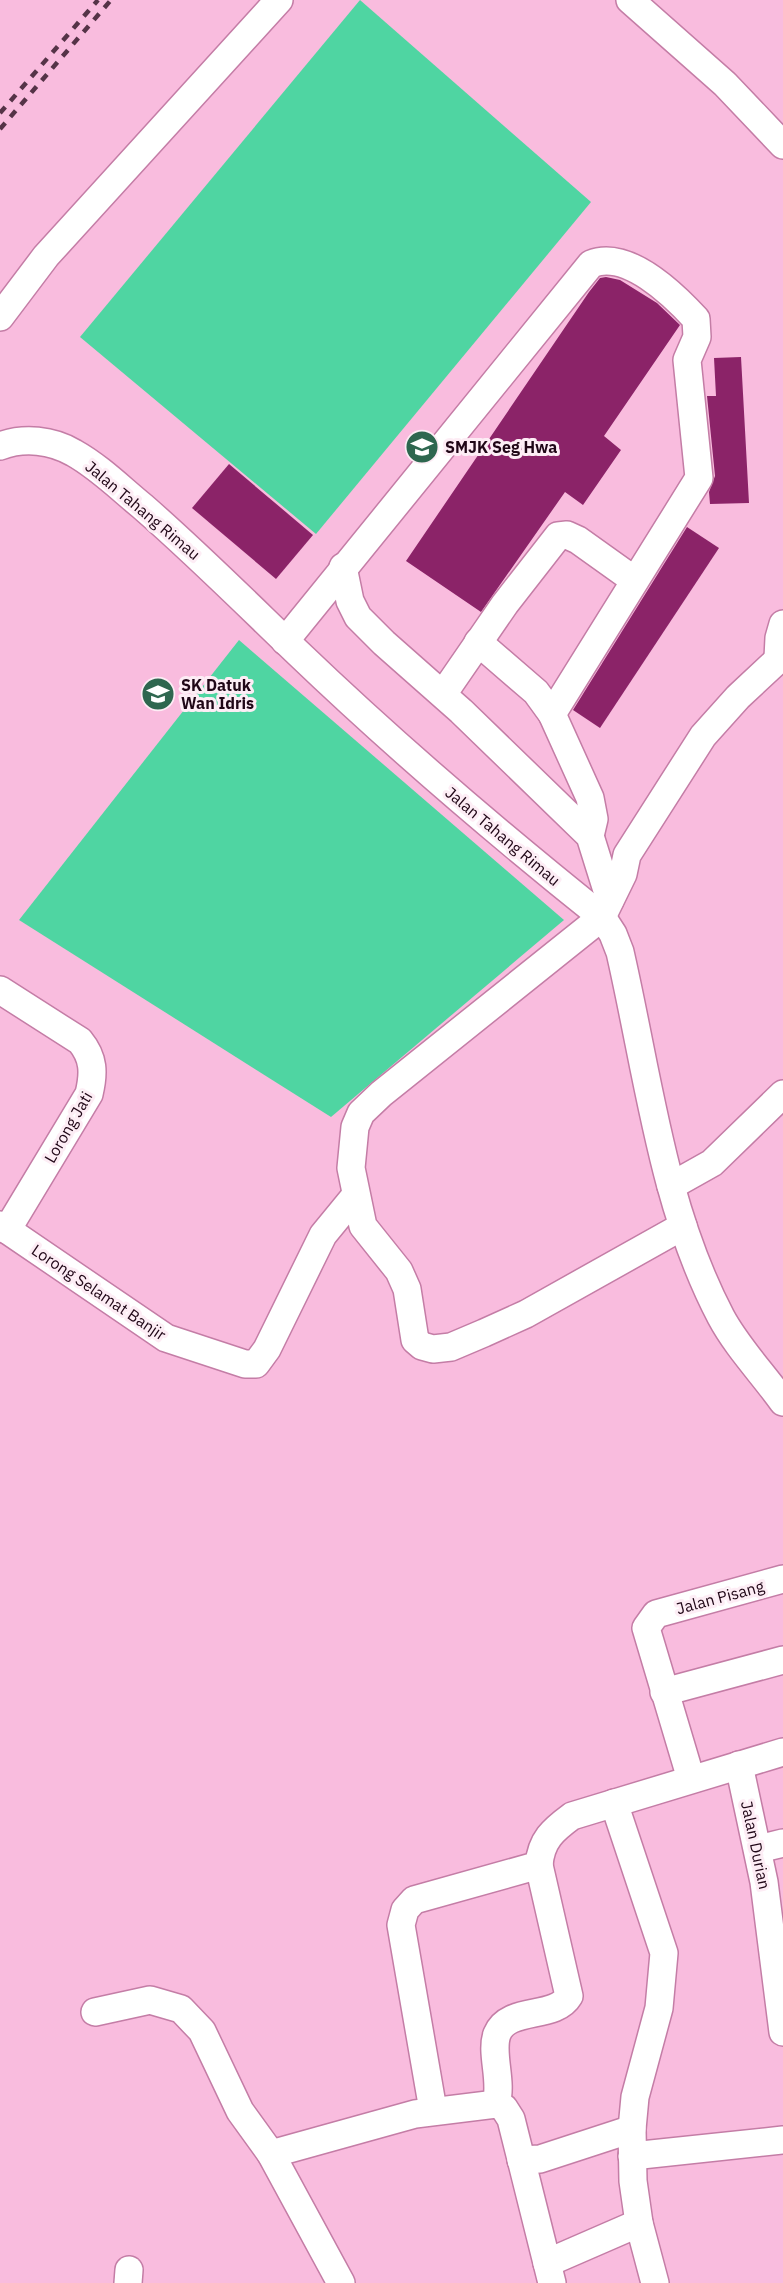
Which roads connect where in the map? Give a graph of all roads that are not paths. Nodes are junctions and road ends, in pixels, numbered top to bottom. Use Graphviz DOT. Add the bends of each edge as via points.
graph roads {
  1 [pos="279,0"];
  2 [pos="630,0"];
  3 [pos="783,145"];
  4 [pos="0,317"];
  5 [pos="2,440"];
  6 [pos="343,567"];
  7 [pos="634,580"];
  8 [pos="783,624"];
  9 [pos="285,641"];
  10 [pos="478,642"];
  11 [pos="781,656"];
  12 [pos="443,694"];
  13 [pos="552,714"];
  14 [pos="590,836"];
  15 [pos="606,908"];
  16 [pos="0,990"];
  17 [pos="783,1094"];
  18 [pos="670,1186"];
  19 [pos="355,1196"];
  20 [pos="683,1226"];
  21 [pos="3,1229"];
  22 [pos="783,1402"];
  23 [pos="783,1579"];
  24 [pos="783,1660"];
  25 [pos="664,1692"];
  26 [pos="783,1752"];
  27 [pos="739,1765"];
  28 [pos="691,1779"];
  29 [pos="614,1803"];
  30 [pos="770,1846"];
  31 [pos="538,1865"];
  32 [pos="95,2012"];
  33 [pos="783,2032"];
  34 [pos="496,2104"];
  35 [pos="434,2110"];
  36 [pos="632,2129"];
  37 [pos="783,2140"];
  38 [pos="271,2154"];
  39 [pos="632,2156"];
  40 [pos="521,2160"];
  41 [pos="639,2223"];
  42 [pos="550,2273"];
  43 [pos="341,2283"];
  44 [pos="655,2283"];
  1 -- 4 [label="street" via="46,256"];
  2 -- 3 [label="street" via="725,84"];
  5 -- 9 [label="street, Jalan Tahang Rimau" via="49,442 76,454 184,542"];
  6 -- 7 [label="street" via="591,264 602,260 620,262 645,275 696,319 697,337 687,360 699,478"];
  6 -- 9 [label="street"];
  6 -- 12 [label="street" via="350,601 358,617"];
  7 -- 10 [label="street" via="578,540 558,536"];
  7 -- 13 [label="street"];
  8 -- 11 [label="street" via="779,638"];
  9 -- 15 [label="street, Jalan Tahang Rimau" via="467,807"];
  10 -- 12 [label="street"];
  10 -- 13 [label="street" via="536,692"];
  11 -- 15 [label="street" via="703,736 627,855 623,874"];
  12 -- 14 [label="street"];
  13 -- 14 [label="street" via="590,798 594,819"];
  14 -- 15 [label="street"];
  15 -- 18 [label="street, Jalan Tahang Rimau" via="620,952"];
  15 -- 19 [label="street" via="361,1113 351,1144"];
  16 -- 21 [label="street, Lorong Jati" via="80,1041 88,1051 93,1078 89,1094"];
  17 -- 18 [label="street" via="712,1163"];
  18 -- 20 [label="street, Jalan Tahang Rimau"];
  19 -- 20 [label="street" via="363,1226 399,1271 407,1289 415,1340 433,1349 451,1347 526,1314"];
  19 -- 21 [label="street, Lorong Selamat Banjir" via="323,1236 256,1364 245,1364 166,1338"];
  20 -- 22 [label="street, Jalan Tahang Rimau" via="722,1320"];
  23 -- 25 [label="street, Jalan Pisang" via="656,1614 646,1628"];
  24 -- 25 [label="street"];
  25 -- 28 [label="street"];
  26 -- 27 [label="street"];
  27 -- 28 [label="street"];
  27 -- 30 [label="street, Jalan Durian"];
  28 -- 29 [label="street"];
  29 -- 31 [label="street" via="572,1816 550,1832 540,1850"];
  29 -- 36 [label="street" via="664,1953 659,2008 635,2097"];
  30 -- 33 [label="street, Jalan Durian" via="771,1924"];
  31 -- 34 [label="street" via="569,1996 557,2007 503,2025 496,2034"];
  31 -- 35 [label="street" via="414,1900 405,1910 401,1925 405,1953"];
  32 -- 38 [label="street" via="150,2000 181,2009 202,2031 240,2111"];
  34 -- 35 [label="street"];
  34 -- 40 [label="street" via="511,2119"];
  35 -- 38 [label="street"];
  36 -- 39 [label="street"];
  36 -- 40 [label="street" via="549,2156"];
  37 -- 39 [label="street"];
  38 -- 43 [label="street"];
  39 -- 41 [label="street"];
  40 -- 42 [label="street"];
  41 -- 42 [label="street"];
  41 -- 44 [label="street"];
}
